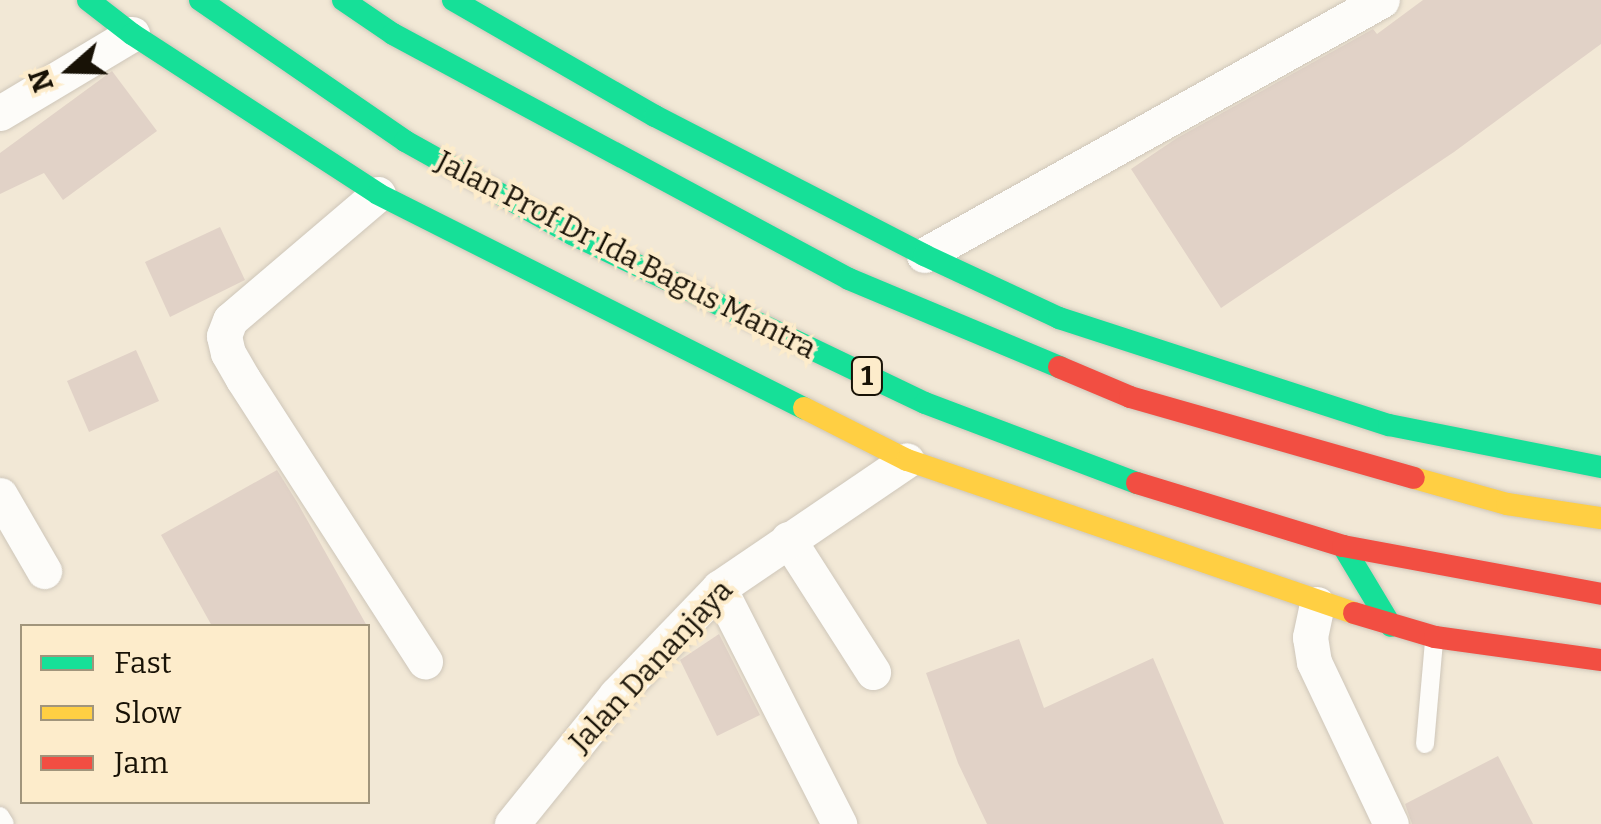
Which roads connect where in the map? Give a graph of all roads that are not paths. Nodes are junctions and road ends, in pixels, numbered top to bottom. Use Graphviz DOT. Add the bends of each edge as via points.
graph roads {
  1 [pos="88,0"];
  2 [pos="200,0"];
  3 [pos="343,0"];
  4 [pos="453,0"];
  5 [pos="1382,0"];
  6 [pos="132,34"];
  7 [pos="0,113"];
  8 [pos="378,194"];
  9 [pos="924,255"];
  10 [pos="1389,425"];
  11 [pos="907,460"];
  12 [pos="1601,466"];
  13 [pos="1380,470"];
  14 [pos="0,495"];
  15 [pos="1601,518"];
  16 [pos="788,539"];
  17 [pos="1343,546"];
  18 [pos="44,570"];
  19 [pos="719,588"];
  20 [pos="1601,594"];
  21 [pos="1318,604"];
  22 [pos="1390,626"];
  23 [pos="1435,637"];
  24 [pos="1601,660"];
  25 [pos="425,661"];
  26 [pos="873,672"];
  27 [pos="1425,744"];
  28 [pos="0,816"];
  29 [pos="519,821"];
  30 [pos="5,824"];
  31 [pos="839,824"];
  32 [pos="1391,824"];
  1 -- 6 [label="main road"];
  2 -- 17 [label="main road, Jalan Prof Dr Ida Bagus Mantra / 1" via="405,141 572,234 797,344 924,403 1184,501"];
  3 -- 13 [label="main road" via="393,34 849,279 1130,397"];
  4 -- 9 [label="main road" via="654,116"];
  5 -- 9 [label="street"];
  6 -- 7 [label="street"];
  6 -- 8 [label="main road"];
  8 -- 11 [label="main road"];
  8 -- 25 [label="street" via="230,320 224,336 236,366"];
  9 -- 10 [label="main road" via="1060,318"];
  10 -- 12 [label="main road"];
  10 -- 13 [label="main road"];
  11 -- 16 [label="street, Jalan Dananjaya"];
  11 -- 21 [label="main road"];
  13 -- 15 [label="main road" via="1507,504"];
  14 -- 18 [label="street"];
  16 -- 19 [label="street, Jalan Dananjaya"];
  16 -- 26 [label="street"];
  17 -- 20 [label="main road, Jalan Prof Dr Ida Bagus Mantra / 1"];
  17 -- 22 [label="main road"];
  19 -- 29 [label="street, Jalan Dananjaya" via="616,695"];
  19 -- 31 [label="street"];
  21 -- 22 [label="main road"];
  21 -- 32 [label="street" via="1310,637 1314,662"];
  22 -- 23 [label="main road"];
  23 -- 24 [label="main road"];
  23 -- 27 [label="lane"];
  28 -- 30 [label="lane"];
}
